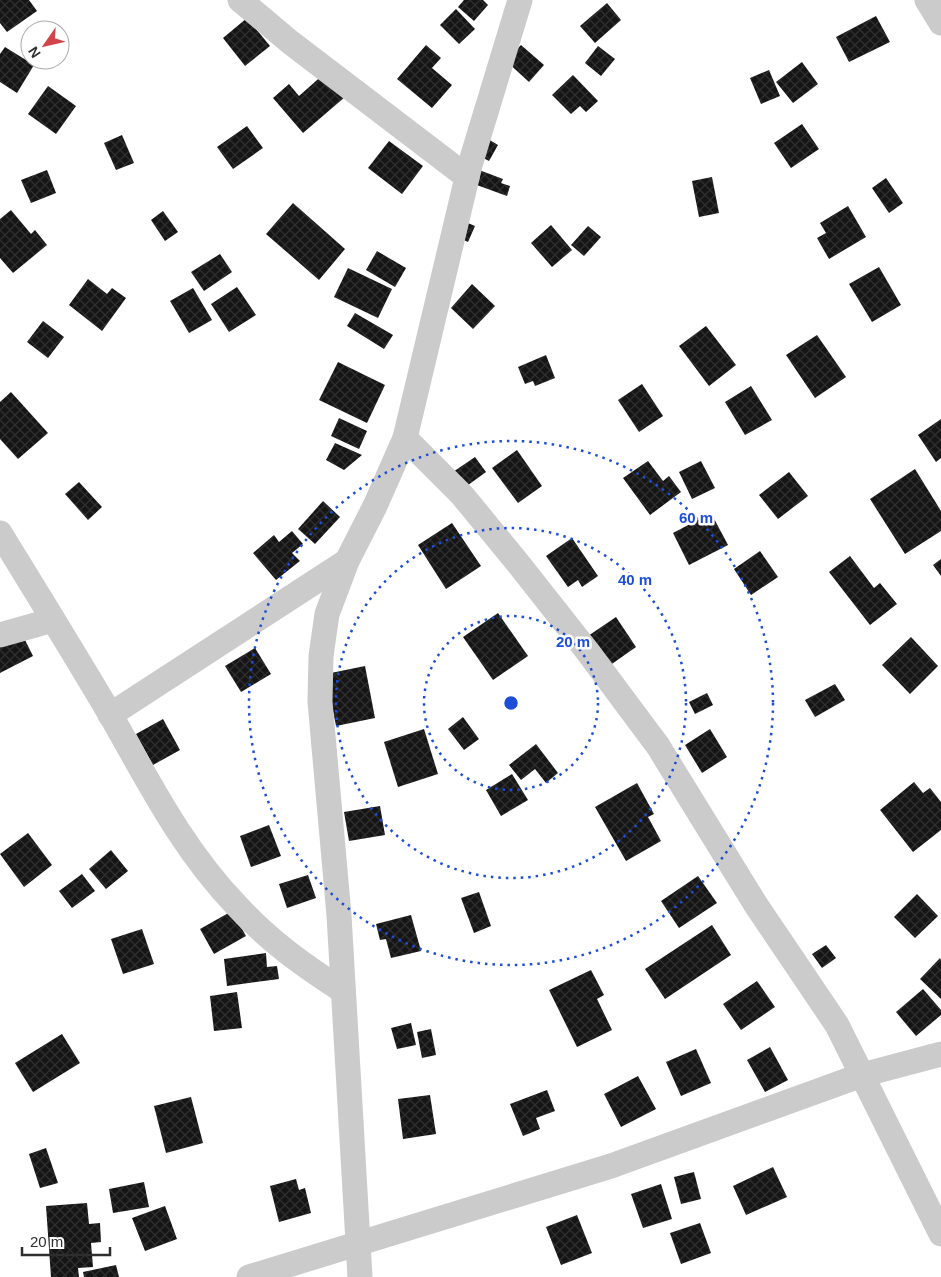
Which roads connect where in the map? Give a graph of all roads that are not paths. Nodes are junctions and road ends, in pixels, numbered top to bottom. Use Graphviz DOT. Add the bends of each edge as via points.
graph roads {
  1 [pos="240,0"];
  2 [pos="520,0"];
  3 [pos="927,0"];
  4 [pos="941,23"];
  5 [pos="467,178"];
  6 [pos="405,438"];
  7 [pos="0,533"];
  8 [pos="347,561"];
  9 [pos="53,620"];
  10 [pos="0,635"];
  11 [pos="110,715"];
  12 [pos="343,991"];
  13 [pos="941,1054"];
  14 [pos="862,1075"];
  15 [pos="941,1234"];
  16 [pos="356,1245"];
  17 [pos="249,1277"];
  18 [pos="360,1277"];
  1 -- 5 [label="street"];
  2 -- 5 [label="street"];
  3 -- 4 [label="street"];
  5 -- 6 [label="street"];
  6 -- 8 [label="street"];
  6 -- 14 [label="street" via="462,495 588,652 658,746 756,905 837,1025"];
  7 -- 9 [label="street"];
  8 -- 11 [label="street"];
  8 -- 12 [label="street" via="327,614 320,656 320,702"];
  9 -- 10 [label="street"];
  9 -- 11 [label="street"];
  11 -- 12 [label="street" via="151,790 191,852 236,906 284,952"];
  12 -- 16 [label="street"];
  13 -- 14 [label="street"];
  14 -- 15 [label="street"];
  14 -- 16 [label="street" via="611,1166"];
  16 -- 17 [label="street"];
  16 -- 18 [label="street"];
}
